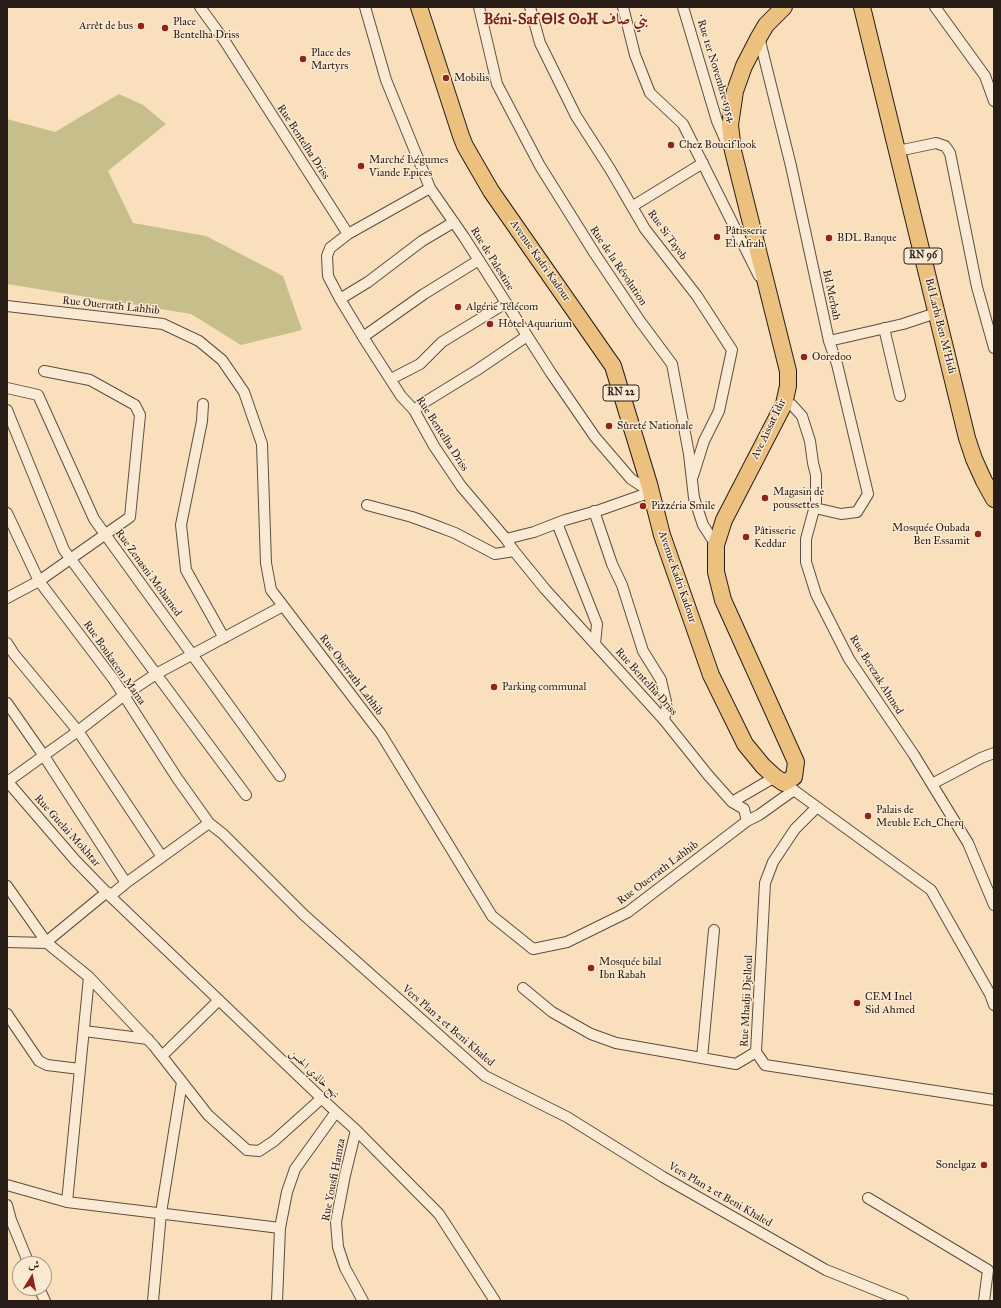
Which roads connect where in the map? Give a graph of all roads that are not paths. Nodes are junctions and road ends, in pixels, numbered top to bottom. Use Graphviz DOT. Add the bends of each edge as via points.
graph roads {
  1 [pos="200,7"];
  2 [pos="365,7"];
  3 [pos="419,7"];
  4 [pos="479,7"];
  5 [pos="530,7"];
  6 [pos="623,7"];
  7 [pos="683,7"];
  8 [pos="784,7"];
  9 [pos="935,7"];
  10 [pos="863,8"];
  11 [pos="759,37"];
  12 [pos="994,101"];
  13 [pos="898,151"];
  14 [pos="703,163"];
  15 [pos="736,164"];
  16 [pos="430,188"];
  17 [pos="633,206"];
  18 [pos="454,222"];
  19 [pos="348,234"];
  20 [pos="479,260"];
  21 [pos="769,298"];
  22 [pos="340,299"];
  23 [pos="506,303"];
  24 [pos="7,306"];
  25 [pos="936,313"];
  26 [pos="884,328"];
  27 [pos="527,336"];
  28 [pos="364,337"];
  29 [pos="829,341"];
  30 [pos="994,348"];
  31 [pos="44,371"];
  32 [pos="390,379"];
  33 [pos="7,388"];
  34 [pos="900,396"];
  35 [pos="203,404"];
  36 [pos="784,404"];
  37 [pos="7,410"];
  38 [pos="414,410"];
  39 [pos="692,480"];
  40 [pos="651,492"];
  41 [pos="994,499"];
  42 [pos="367,505"];
  43 [pos="815,508"];
  44 [pos="594,511"];
  45 [pos="7,513"];
  46 [pos="557,523"];
  47 [pos="106,535"];
  48 [pos="506,539"];
  49 [pos="716,545"];
  50 [pos="514,551"];
  51 [pos="70,559"];
  52 [pos="39,581"];
  53 [pos="7,598"];
  54 [pos="284,606"];
  55 [pos="224,638"];
  56 [pos="7,643"];
  57 [pos="595,644"];
  58 [pos="193,655"];
  59 [pos="156,674"];
  60 [pos="123,696"];
  61 [pos="7,703"];
  62 [pos="664,720"];
  63 [pos="78,731"];
  64 [pos="994,753"];
  65 [pos="44,756"];
  66 [pos="280,776"];
  67 [pos="787,781"];
  68 [pos="7,782"];
  69 [pos="932,784"];
  70 [pos="246,795"];
  71 [pos="732,802"];
  72 [pos="817,807"];
  73 [pos="747,821"];
  74 [pos="209,823"];
  75 [pos="162,857"];
  76 [pos="126,883"];
  77 [pos="7,886"];
  78 [pos="110,896"];
  79 [pos="994,906"];
  80 [pos="714,930"];
  81 [pos="50,940"];
  82 [pos="7,942"];
  83 [pos="89,977"];
  84 [pos="523,988"];
  85 [pos="219,1000"];
  86 [pos="994,1005"];
  87 [pos="7,1014"];
  88 [pos="84,1030"];
  89 [pos="148,1040"];
  90 [pos="756,1052"];
  91 [pos="162,1056"];
  92 [pos="702,1058"];
  93 [pos="80,1069"];
  94 [pos="182,1082"];
  95 [pos="322,1098"];
  96 [pos="994,1100"];
  97 [pos="336,1112"];
  98 [pos="356,1130"];
  99 [pos="7,1185"];
  100 [pos="868,1198"];
  101 [pos="67,1202"];
  102 [pos="7,1205"];
  103 [pos="161,1213"];
  104 [pos="280,1228"];
  105 [pos="26,1256"];
  106 [pos="153,1301"];
  107 [pos="277,1301"];
  108 [pos="363,1301"];
  109 [pos="495,1301"];
  110 [pos="903,1301"];
  111 [pos="984,1301"];
  1 -- 19 [label="street, Rue Bentelha Driss" via="224,40"];
  2 -- 16 [label="street, Rue de Palestine" via="386,80"];
  3 -- 40 [label="main road, Avenue Kadri Kadour / RN 22" via="466,146 491,191 613,366"];
  4 -- 39 [label="street, Rue de la Révolution" via="497,84 540,166 595,254 672,364"];
  5 -- 17 [label="street, Rue Si Tayeb" via="540,43 576,116"];
  6 -- 14 [label="street" via="635,55 650,93 683,124"];
  7 -- 15 [label="street, Rue 1er Novembre 1954" via="717,121"];
  8 -- 11 [label="main road, Ave Aissat Idir" via="766,25"];
  9 -- 12 [label="street" via="985,76"];
  10 -- 13 [label="main road, Bd Larbi Ben M'Hidi / RN 96"];
  11 -- 15 [label="main road, Ave Aissat Idir" via="735,90 730,126"];
  11 -- 29 [label="street, Bd Merbah" via="791,166"];
  13 -- 25 [label="main road, Bd Larbi Ben M'Hidi / RN 96"];
  13 -- 30 [label="street" via="936,143 945,146 950,153 977,287"];
  14 -- 17 [label="street"];
  14 -- 21 [label="street"];
  15 -- 21 [label="main road, Ave Aissat Idir"];
  16 -- 18 [label="street, Rue de Palestine"];
  16 -- 19 [label="street"];
  17 -- 39 [label="street, Rue Si Tayeb" via="645,229 697,296 732,350 719,411 704,441"];
  18 -- 20 [label="street, Rue de Palestine"];
  18 -- 22 [label="street"];
  19 -- 22 [label="street, Rue Bentelha Driss" via="330,248 327,256 328,276"];
  20 -- 23 [label="street, Rue de Palestine"];
  20 -- 28 [label="street" via="424,294"];
  21 -- 36 [label="main road, Ave Aissat Idir" via="788,371"];
  22 -- 28 [label="street, Rue Bentelha Driss"];
  23 -- 27 [label="street, Rue de Palestine"];
  23 -- 32 [label="street" via="442,342 420,364"];
  24 -- 54 [label="street, Rue Ouerrath Lahhib" via="163,324 199,341 222,360 244,392 262,444 266,563 271,590"];
  25 -- 26 [label="street"];
  25 -- 41 [label="main road, Bd Larbi Ben M'Hidi / RN 96" via="967,438 974,459"];
  26 -- 29 [label="street"];
  26 -- 34 [label="street"];
  27 -- 38 [label="street"];
  27 -- 40 [label="street, Rue de Palestine" via="595,437 630,479"];
  28 -- 32 [label="street, Rue Bentelha Driss"];
  29 -- 43 [label="street, Bd Merbah" via="837,364 868,494 857,512 841,514"];
  31 -- 47 [label="street" via="90,380 135,405 140,415 130,517"];
  32 -- 38 [label="street, Rue Bentelha Driss"];
  33 -- 47 [label="street, Rue Zenasni Mohamed" via="38,396 94,519"];
  35 -- 55 [label="street" via="202,421 181,525 186,570"];
  36 -- 43 [label="street, Rue Berezak Ahmed" via="792,405 802,416 810,441 816,475"];
  36 -- 49 [label="main road, Ave Aissat Idir" via="724,520"];
  37 -- 51 [label="street" via="64,550"];
  38 -- 48 [label="street, Rue Bentelha Driss" via="461,486"];
  39 -- 49 [label="street, Rue de la Révolution" via="694,498 703,524"];
  40 -- 44 [label="street"];
  40 -- 67 [label="main road, Avenue Kadri Kadour / RN 22" via="662,535 710,675 745,744 763,766"];
  42 -- 50 [label="street" via="412,517 455,533 495,554"];
  43 -- 69 [label="street, Rue Berezak Ahmed" via="806,539 806,562 816,594 849,659"];
  44 -- 46 [label="street"];
  44 -- 62 [label="street" via="643,652 661,680 667,706"];
  45 -- 52 [label="street, Rue Boukacem Mama"];
  46 -- 48 [label="street"];
  46 -- 57 [label="street" via="597,624"];
  47 -- 51 [label="street"];
  47 -- 58 [label="street, Rue Zenasni Mohamed"];
  48 -- 50 [label="street, Rue Bentelha Driss"];
  49 -- 67 [label="main road, Ave Aissat Idir" via="716,572 723,600 796,762"];
  50 -- 57 [label="street, Rue Bentelha Driss" via="544,589"];
  51 -- 52 [label="street"];
  51 -- 59 [label="street"];
  52 -- 53 [label="street"];
  52 -- 60 [label="street, Rue Boukacem Mama" via="114,680"];
  54 -- 55 [label="street"];
  54 -- 73 [label="street, Rue Ouerrath Lahhib" via="380,734 492,916 533,949 567,942 628,912"];
  55 -- 58 [label="street"];
  56 -- 63 [label="street"];
  57 -- 62 [label="street, Rue Bentelha Driss"];
  58 -- 59 [label="street"];
  58 -- 66 [label="street, Rue Zenasni Mohamed"];
  59 -- 60 [label="street"];
  59 -- 70 [label="street"];
  60 -- 63 [label="street"];
  60 -- 74 [label="street, Rue Boukacem Mama"];
  61 -- 65 [label="street"];
  62 -- 71 [label="street, Rue Bentelha Driss"];
  63 -- 65 [label="street"];
  63 -- 75 [label="street"];
  64 -- 69 [label="street"];
  65 -- 68 [label="street"];
  65 -- 76 [label="street"];
  67 -- 71 [label="street"];
  67 -- 72 [label="street"];
  67 -- 73 [label="street" via="760,815"];
  68 -- 78 [label="street, Rue Guelai Mokhtar"];
  69 -- 79 [label="street, Rue Berezak Ahmed" via="968,843"];
  71 -- 73 [label="street, Rue Bentelha Driss" via="744,809"];
  72 -- 86 [label="street" via="931,890"];
  72 -- 90 [label="street, Rue Mhadji Djelloul" via="795,829 773,862 765,883"];
  74 -- 75 [label="street"];
  74 -- 110 [label="street, Vers Plan 2 et Beni Khaled" via="304,915 485,1076 567,1117 663,1177 826,1270"];
  75 -- 76 [label="street"];
  76 -- 78 [label="street"];
  77 -- 81 [label="street"];
  78 -- 81 [label="street" via="107,892"];
  78 -- 85 [label="street, نهج خالدي الحسن"];
  80 -- 92 [label="street"];
  81 -- 82 [label="street"];
  81 -- 83 [label="street"];
  83 -- 88 [label="street"];
  83 -- 89 [label="street"];
  84 -- 92 [label="street" via="552,1012 592,1034 616,1043"];
  85 -- 91 [label="street"];
  85 -- 95 [label="street, نهج خالدي الحسن"];
  87 -- 93 [label="street" via="39,1061 47,1066"];
  88 -- 89 [label="street"];
  88 -- 93 [label="street"];
  89 -- 91 [label="street"];
  90 -- 92 [label="street" via="736,1064"];
  90 -- 96 [label="street, Rue Mhadji Djelloul" via="765,1065"];
  91 -- 94 [label="street"];
  93 -- 101 [label="street"];
  94 -- 95 [label="street" via="208,1115 247,1150 259,1151 274,1141"];
  94 -- 103 [label="street"];
  95 -- 97 [label="street, نهج خالدي الحسن"];
  97 -- 98 [label="street, نهج خالدي الحسن"];
  97 -- 104 [label="street" via="295,1169 287,1192"];
  98 -- 108 [label="street, Rue Yousfi Hamza" via="336,1222 338,1247 345,1268"];
  98 -- 109 [label="street, نهج خالدي الحسن" via="439,1214"];
  99 -- 101 [label="street"];
  100 -- 111 [label="street" via="988,1270"];
  101 -- 103 [label="street"];
  102 -- 105 [label="street"];
  103 -- 104 [label="street"];
  103 -- 106 [label="street"];
  104 -- 107 [label="street"];
}
